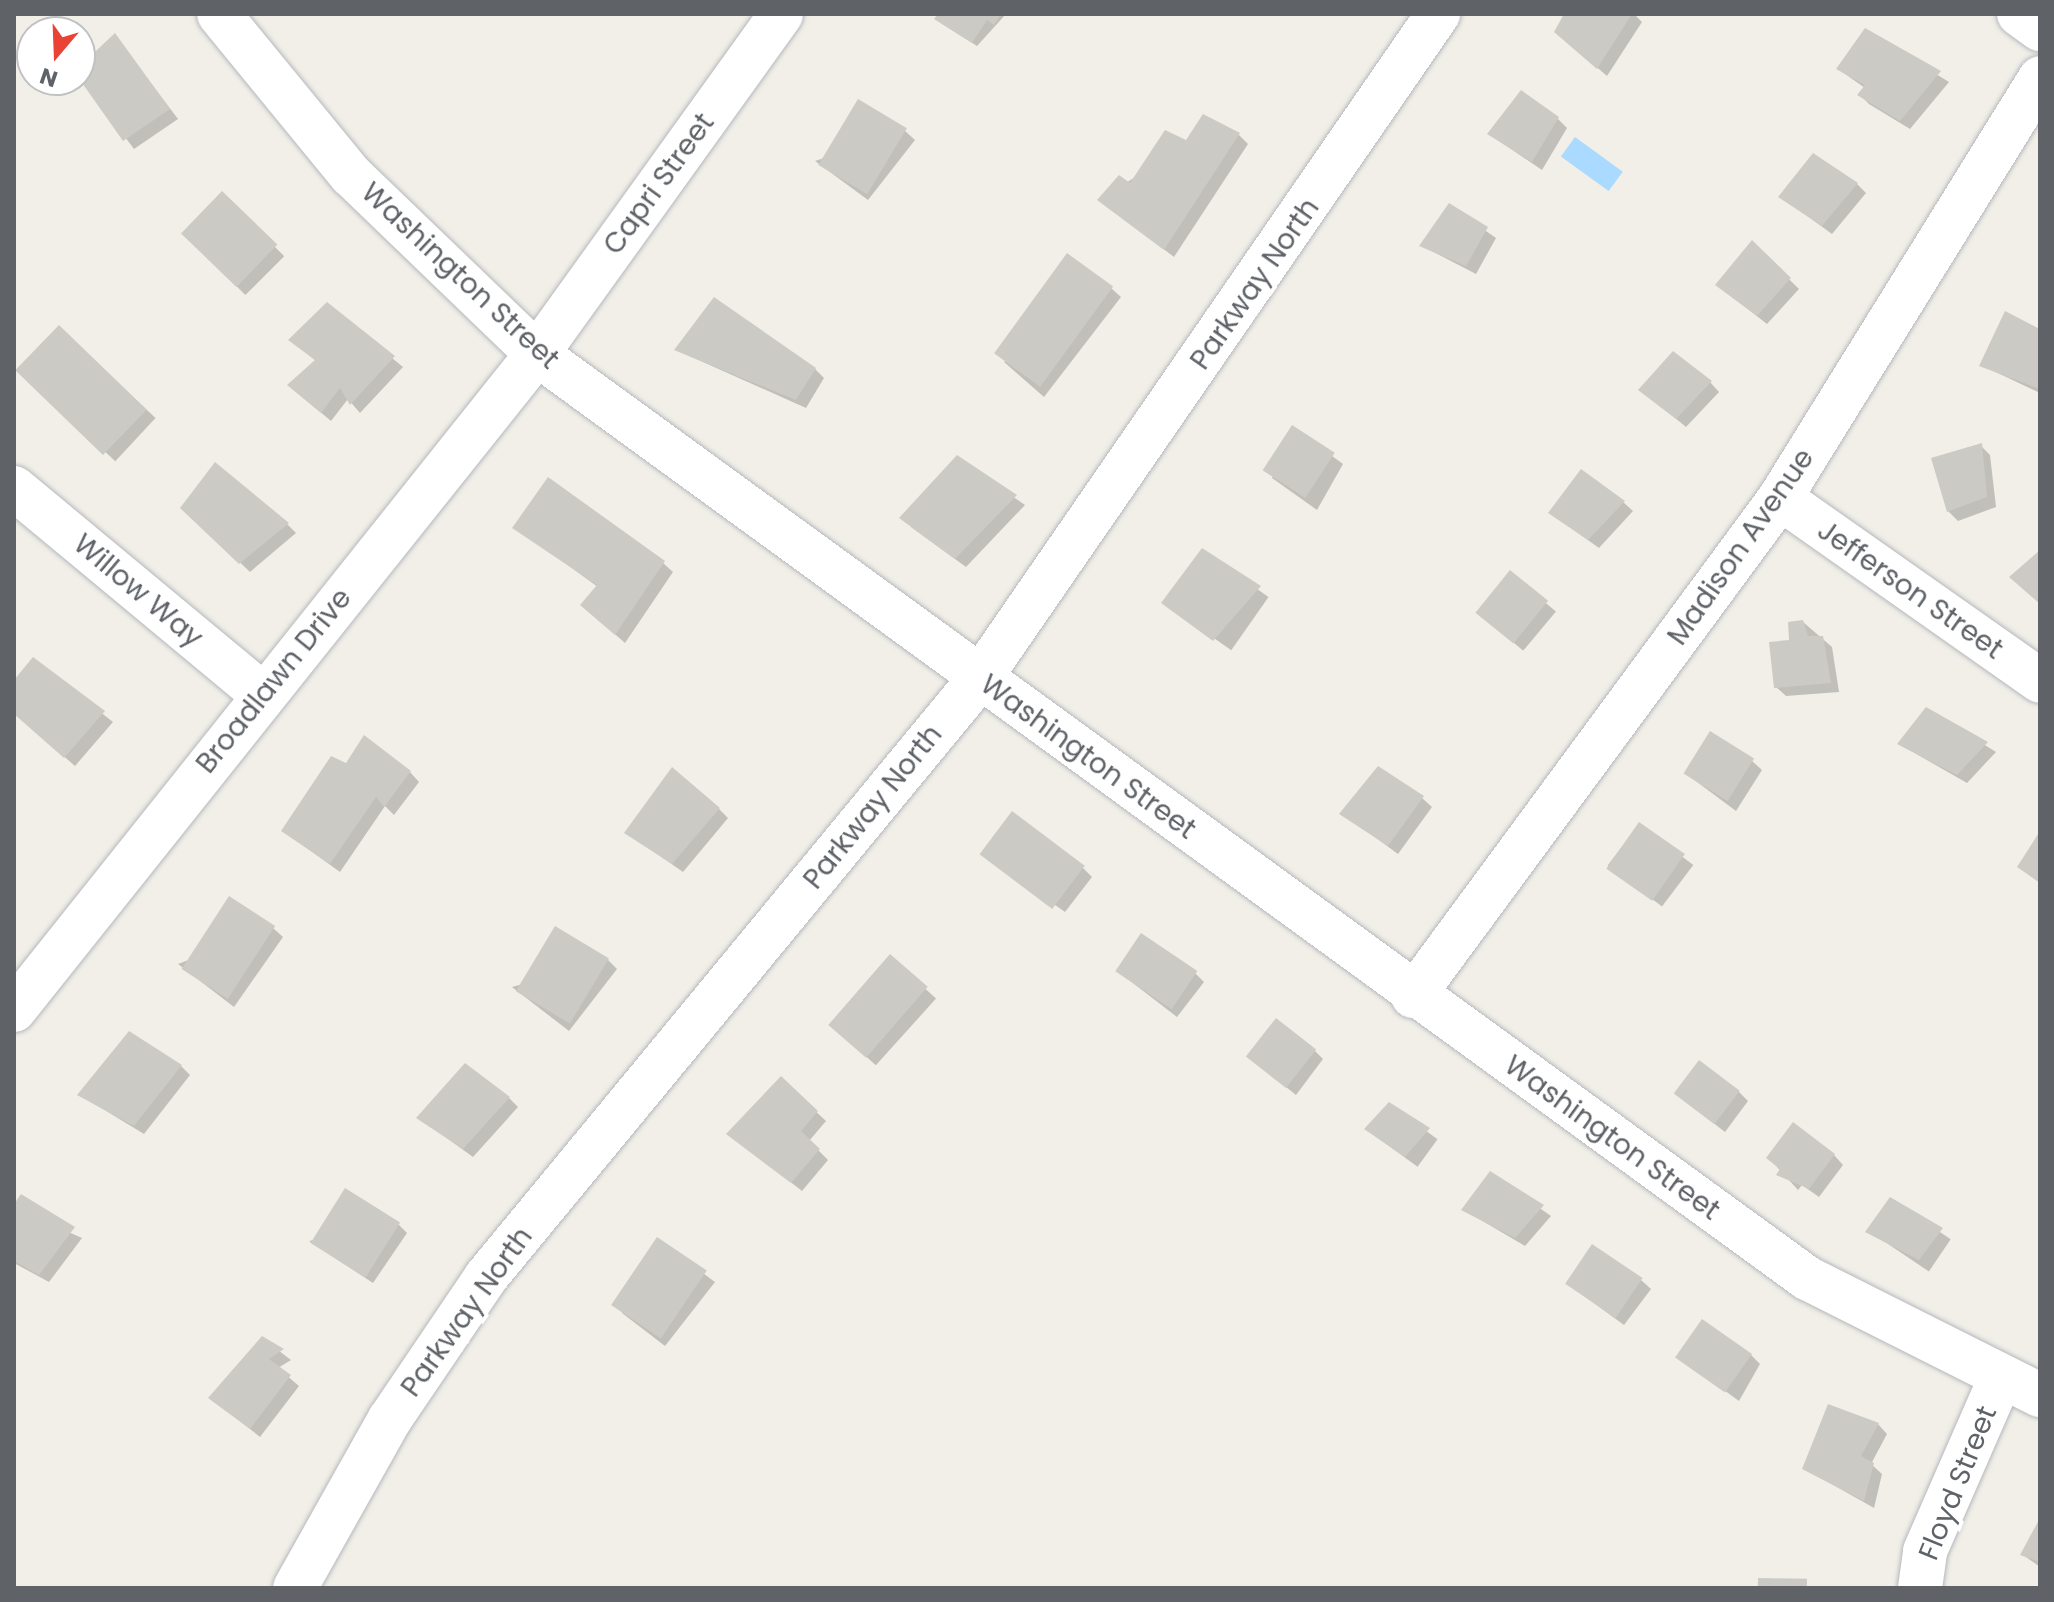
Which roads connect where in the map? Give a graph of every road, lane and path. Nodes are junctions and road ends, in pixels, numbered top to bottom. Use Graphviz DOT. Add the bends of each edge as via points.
graph roads {
  1 [pos="219,14"];
  2 [pos="781,14"];
  3 [pos="1438,14"];
  4 [pos="2019,14"];
  5 [pos="2040,29"];
  6 [pos="2040,78"];
  7 [pos="537,354"];
  8 [pos="14,488"];
  9 [pos="1780,498"];
  10 [pos="980,678"];
  11 [pos="2040,681"];
  12 [pos="262,694"];
  13 [pos="1413,996"];
  14 [pos="14,1010"];
  15 [pos="2000,1379"];
  16 [pos="2040,1395"];
  17 [pos="295,1588"];
  18 [pos="1920,1588"];
  1 -- 7 [label="street, Washington Street" via="351,175"];
  2 -- 7 [label="street, Capri Street"];
  3 -- 10 [label="street, Parkway North"];
  4 -- 5 [label="street"];
  6 -- 9 [label="street, Madison Avenue"];
  7 -- 10 [label="street, Washington Street"];
  7 -- 12 [label="street, Broadlawn Drive"];
  8 -- 12 [label="street, Willow Way"];
  9 -- 11 [label="street, Jefferson Street"];
  9 -- 13 [label="street, Madison Avenue"];
  10 -- 13 [label="street, Washington Street"];
  10 -- 17 [label="street, Parkway North" via="486,1277 390,1419"];
  12 -- 14 [label="street, Broadlawn Drive"];
  13 -- 15 [label="street, Washington Street" via="1807,1278"];
  15 -- 16 [label="street, Washington Street"];
  15 -- 18 [label="street, Floyd Street" via="1925,1551"];
}
